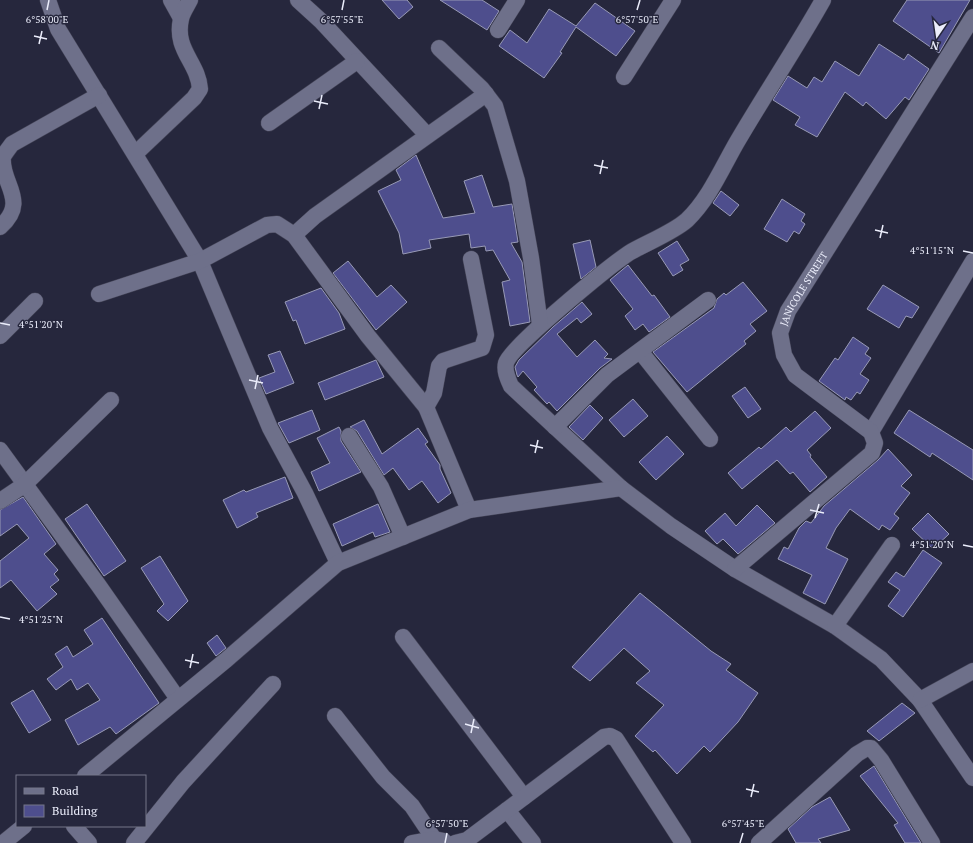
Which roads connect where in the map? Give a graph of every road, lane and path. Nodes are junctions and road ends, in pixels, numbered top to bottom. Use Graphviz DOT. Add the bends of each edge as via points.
graph roads {
  1 [pos="48,0"];
  2 [pos="172,0"];
  3 [pos="190,0"];
  4 [pos="298,0"];
  5 [pos="517,0"];
  6 [pos="673,0"];
  7 [pos="823,0"];
  8 [pos="973,17"];
  9 [pos="181,18"];
  10 [pos="498,30"];
  11 [pos="439,48"];
  12 [pos="357,61"];
  13 [pos="624,77"];
  14 [pos="486,94"];
  15 [pos="98,95"];
  16 [pos="269,123"];
  17 [pos="427,135"];
  18 [pos="135,154"];
  19 [pos="0,227"];
  20 [pos="294,235"];
  21 [pos="471,259"];
  22 [pos="200,261"];
  23 [pos="973,261"];
  24 [pos="99,294"];
  25 [pos="708,300"];
  26 [pos="35,301"];
  27 [pos="540,325"];
  28 [pos="0,336"];
  29 [pos="640,351"];
  30 [pos="111,400"];
  31 [pos="426,407"];
  32 [pos="555,427"];
  33 [pos="871,432"];
  34 [pos="349,436"];
  35 [pos="710,439"];
  36 [pos="0,450"];
  37 [pos="24,485"];
  38 [pos="621,488"];
  39 [pos="0,502"];
  40 [pos="469,510"];
  41 [pos="403,537"];
  42 [pos="892,545"];
  43 [pos="338,563"];
  44 [pos="735,569"];
  45 [pos="835,626"];
  46 [pos="402,637"];
  47 [pos="973,671"];
  48 [pos="273,684"];
  49 [pos="178,699"];
  50 [pos="920,700"];
  51 [pos="335,716"];
  52 [pos="85,775"];
  53 [pos="973,778"];
  54 [pos="524,797"];
  55 [pos="507,810"];
  56 [pos="23,827"];
  57 [pos="75,827"];
  58 [pos="434,839"];
  59 [pos="3,843"];
  60 [pos="89,843"];
  61 [pos="134,843"];
  62 [pos="412,843"];
  63 [pos="454,843"];
  64 [pos="533,843"];
  65 [pos="683,843"];
  66 [pos="759,843"];
  67 [pos="932,843"];
  1 -- 15 [label="street" via="58,29"];
  2 -- 9 [label="street"];
  3 -- 9 [label="street"];
  4 -- 12 [label="street"];
  5 -- 10 [label="street"];
  6 -- 13 [label="street"];
  7 -- 27 [label="street" via="737,141 710,191 686,221 628,254"];
  8 -- 33 [label="street, JANICOLE STREET" via="788,311 780,333 784,355 795,376"];
  9 -- 18 [label="street" via="179,36 183,50 199,77 200,89 194,98"];
  11 -- 14 [label="street"];
  12 -- 16 [label="street"];
  12 -- 17 [label="street"];
  14 -- 17 [label="street"];
  14 -- 27 [label="street" via="495,106 517,181"];
  15 -- 18 [label="street"];
  15 -- 19 [label="street" via="12,144 3,158 1,168 12,213"];
  17 -- 20 [label="street" via="315,216"];
  18 -- 22 [label="street"];
  20 -- 22 [label="street" via="272,223"];
  20 -- 31 [label="street" via="368,336"];
  21 -- 31 [label="street" via="486,335 482,348 443,361 439,366 434,393"];
  22 -- 24 [label="street"];
  22 -- 43 [label="street" via="270,428 305,493"];
  23 -- 33 [label="street"];
  25 -- 29 [label="street"];
  26 -- 28 [label="street"];
  27 -- 32 [label="street" via="510,354 505,364 506,374 511,386"];
  29 -- 32 [label="street" via="607,375"];
  29 -- 35 [label="street"];
  30 -- 37 [label="street"];
  31 -- 40 [label="street"];
  32 -- 38 [label="street"];
  33 -- 44 [label="street" via="875,443 872,453"];
  34 -- 41 [label="street" via="381,487"];
  36 -- 37 [label="street"];
  37 -- 39 [label="street"];
  37 -- 49 [label="street"];
  38 -- 40 [label="street"];
  38 -- 44 [label="street" via="671,526"];
  40 -- 41 [label="street"];
  41 -- 43 [label="street"];
  42 -- 45 [label="street"];
  43 -- 49 [label="street"];
  44 -- 45 [label="street"];
  45 -- 50 [label="street" via="881,659"];
  46 -- 54 [label="street"];
  47 -- 50 [label="street"];
  48 -- 61 [label="street" via="183,782"];
  49 -- 52 [label="street"];
  50 -- 53 [label="street"];
  51 -- 58 [label="street" via="383,777 412,806"];
  54 -- 55 [label="street"];
  54 -- 65 [label="street" via="604,737 610,736 616,739"];
  55 -- 63 [label="street" via="467,840"];
  55 -- 64 [label="street"];
  56 -- 59 [label="street"];
  57 -- 60 [label="street"];
  58 -- 62 [label="street"];
  58 -- 63 [label="street"];
  66 -- 67 [label="street" via="856,754 866,748 871,748 881,760"];
}
